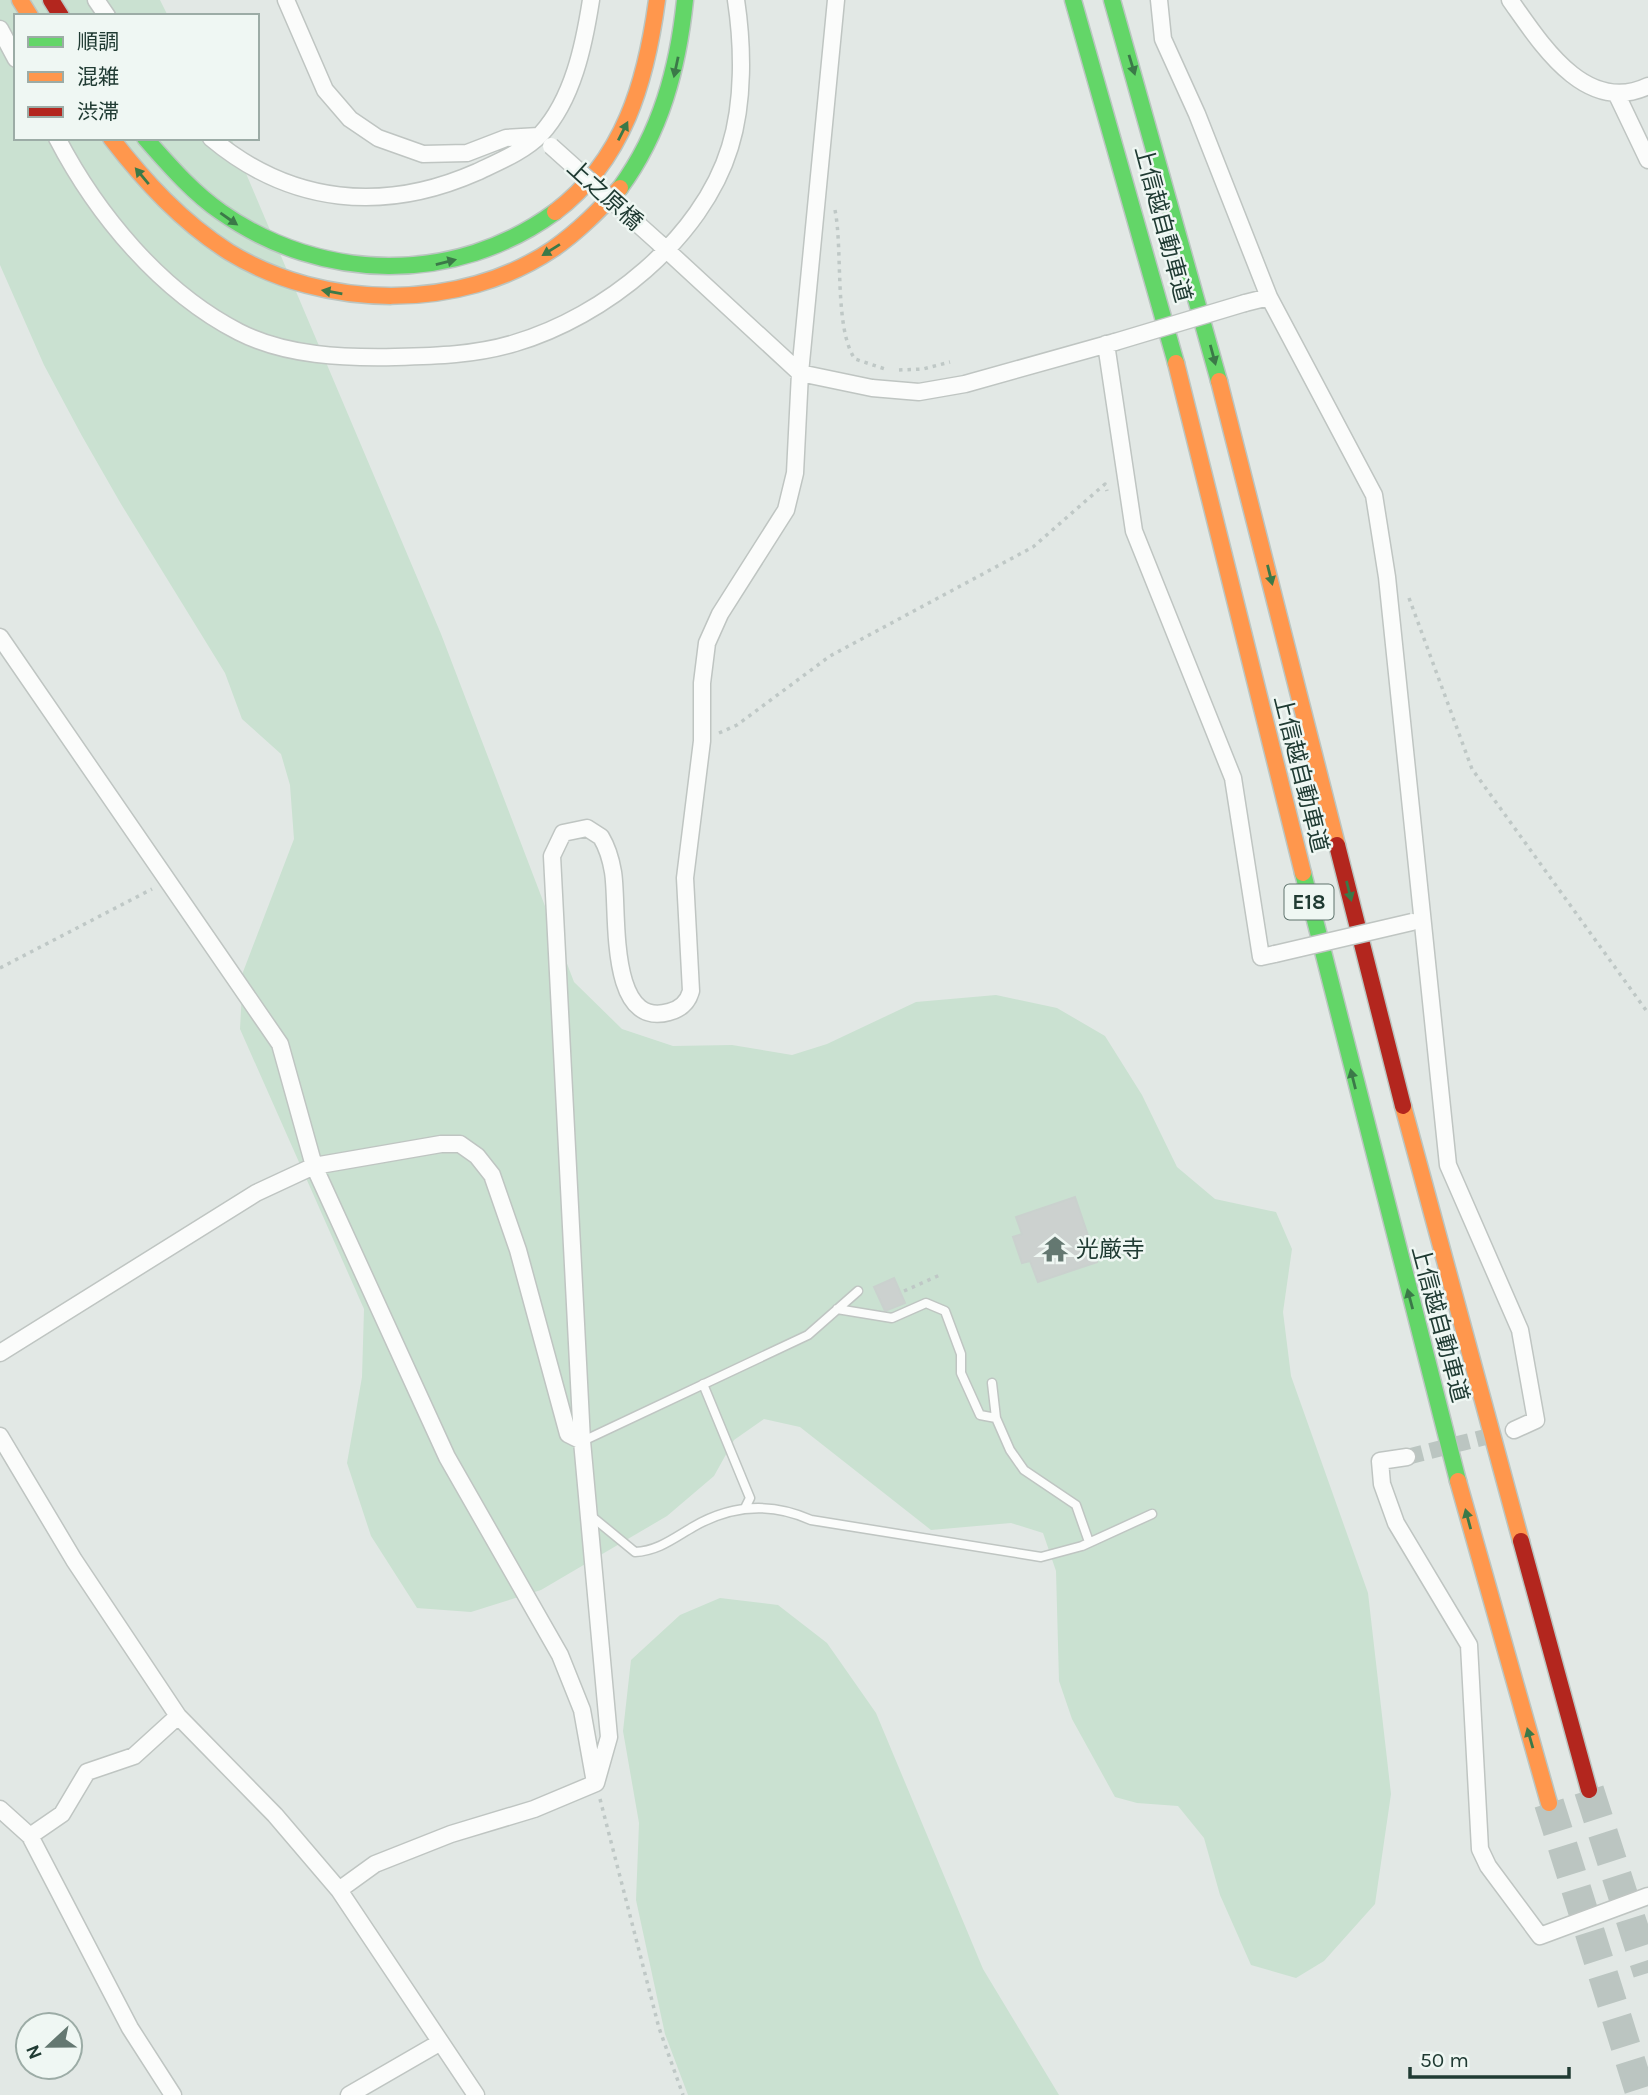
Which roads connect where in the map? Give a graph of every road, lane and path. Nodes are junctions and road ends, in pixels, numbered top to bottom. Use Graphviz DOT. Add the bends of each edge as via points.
graph roads {
  1 [pos="286,0"];
  2 [pos="592,0"];
  3 [pos="657,0"];
  4 [pos="685,0"];
  5 [pos="736,0"];
  6 [pos="836,0"];
  7 [pos="1073,0"];
  8 [pos="1159,0"];
  9 [pos="1510,0"];
  10 [pos="1112,1"];
  11 [pos="0,29"];
  12 [pos="14,55"];
  13 [pos="1648,86"];
  14 [pos="1616,93"];
  15 [pos="58,140"];
  16 [pos="113,140"];
  17 [pos="147,140"];
  18 [pos="214,140"];
  19 [pos="545,141"];
  20 [pos="1648,160"];
  21 [pos="819,196"];
  22 [pos="662,246"];
  23 [pos="1269,297"];
  24 [pos="1110,343"];
  25 [pos="950,362"];
  26 [pos="800,373"];
  27 [pos="1110,497"];
  28 [pos="1387,577"];
  29 [pos="0,637"];
  30 [pos="702,741"];
  31 [pos="170,880"];
  32 [pos="1417,921"];
  33 [pos="0,968"];
  34 [pos="1648,1013"];
  35 [pos="314,1166"];
  36 [pos="940,1275"];
  37 [pos="858,1291"];
  38 [pos="904,1291"];
  39 [pos="837,1309"];
  40 [pos="0,1353"];
  41 [pos="992,1383"];
  42 [pos="704,1384"];
  43 [pos="996,1418"];
  44 [pos="1514,1430"];
  45 [pos="0,1436"];
  46 [pos="582,1441"];
  47 [pos="1407,1457"];
  48 [pos="745,1508"];
  49 [pos="588,1513"];
  50 [pos="1152,1514"];
  51 [pos="1089,1542"];
  52 [pos="178,1716"];
  53 [pos="596,1783"];
  54 [pos="1590,1790"];
  55 [pos="1549,1803"];
  56 [pos="0,1809"];
  57 [pos="30,1836"];
  58 [pos="339,1890"];
  59 [pos="1648,1896"];
  60 [pos="439,2043"];
  61 [pos="173,2095"];
  62 [pos="349,2095"];
  63 [pos="476,2095"];
  64 [pos="683,2095"];
  1 -- 19 [label="street" via="325,90 350,119 378,138 422,154 467,153 506,138"];
  2 -- 19 [label="street" via="570,85"];
  17 -- 3 [label="highway, one-way" via="206,202 237,224 301,254 345,265 401,268 469,257 510,240 559,210 604,164 637,102"];
  4 -- 16 [label="highway, one-way" via="682,37 660,117 643,153 606,205 543,255 475,284 436,294 397,297 332,292 245,261 178,214"];
  5 -- 22 [label="street" via="740,66 730,147 695,215"];
  6 -- 21 [label="street"];
  55 -- 7 [label="highway, 上信越自動車道 / E18, one-way" via="1468,1521 1390,1223 1159,294"];
  8 -- 23 [label="street" via="1163,39"];
  9 -- 14 [label="street" via="1549,54 1578,81"];
  10 -- 54 [label="highway, 上信越自動車道 / E18, one-way" via="1202,312 1431,1215"];
  11 -- 12 [label="street"];
  13 -- 14 [label="street"];
  14 -- 20 [label="street"];
  15 -- 22 [label="street" via="99,206 165,278 203,310 241,333 283,348 362,357 429,356 514,343 589,311 627,286"];
  18 -- 19 [label="street" via="280,181 356,198 426,191"];
  19 -- 22 [label="street, 上之原橋, bridge"];
  21 -- 25 [label="path" via="834,203 840,233 844,337 855,359 894,370"];
  21 -- 26 [label="street"];
  22 -- 26 [label="street, 上之原橋"];
  23 -- 24 [label="street, bridge"];
  23 -- 28 [label="street" via="1374,495"];
  24 -- 26 [label="street" via="965,384 919,392"];
  24 -- 32 [label="street, bridge" via="1134,530 1233,778 1261,957"];
  26 -- 30 [label="street" via="795,473 786,510 720,614 707,643"];
  27 -- 30 [label="path" via="1105,484 1033,547 830,656 737,725"];
  28 -- 32 [label="street"];
  28 -- 34 [label="path" via="1400,572 1472,769"];
  29 -- 31 [label="street"];
  30 -- 46 [label="street" via="685,878 691,991 684,1005 657,1013 632,1002 621,969 613,873 601,837 587,828 563,833 552,856"];
  31 -- 33 [label="path"];
  31 -- 35 [label="street" via="280,1044"];
  32 -- 44 [label="street" via="1447,1165 1520,1330 1536,1420"];
  35 -- 40 [label="street" via="256,1193"];
  35 -- 46 [label="street" via="441,1144 460,1144 477,1156 492,1175 518,1250 568,1434"];
  35 -- 53 [label="street" via="447,1457 560,1655 582,1710"];
  36 -- 38 [label="path"];
  37 -- 39 [label="lane"];
  39 -- 42 [label="lane" via="808,1335"];
  39 -- 43 [label="lane" via="892,1318 926,1303 945,1311 961,1354 961,1373 980,1415"];
  41 -- 43 [label="lane"];
  42 -- 46 [label="lane"];
  42 -- 48 [label="lane" via="750,1499"];
  43 -- 51 [label="lane" via="1024,1470 1076,1505"];
  45 -- 52 [label="street" via="74,1560"];
  46 -- 49 [label="street"];
  47 -- 59 [label="street" via="1380,1461 1382,1484 1396,1523 1469,1645 1480,1849 1488,1866 1540,1936"];
  48 -- 49 [label="lane" via="735,1508 647,1552 635,1552"];
  48 -- 51 [label="lane" via="789,1510 811,1520 1041,1557"];
  49 -- 53 [label="street" via="609,1737"];
  50 -- 51 [label="lane"];
  52 -- 57 [label="street" via="134,1756 88,1772 62,1814"];
  52 -- 58 [label="street" via="275,1815"];
  53 -- 58 [label="street" via="375,1864"];
  53 -- 64 [label="path" via="659,2028"];
  56 -- 57 [label="street"];
  57 -- 61 [label="street" via="130,2028"];
  58 -- 60 [label="street"];
  60 -- 62 [label="street"];
  60 -- 63 [label="street"];
}
